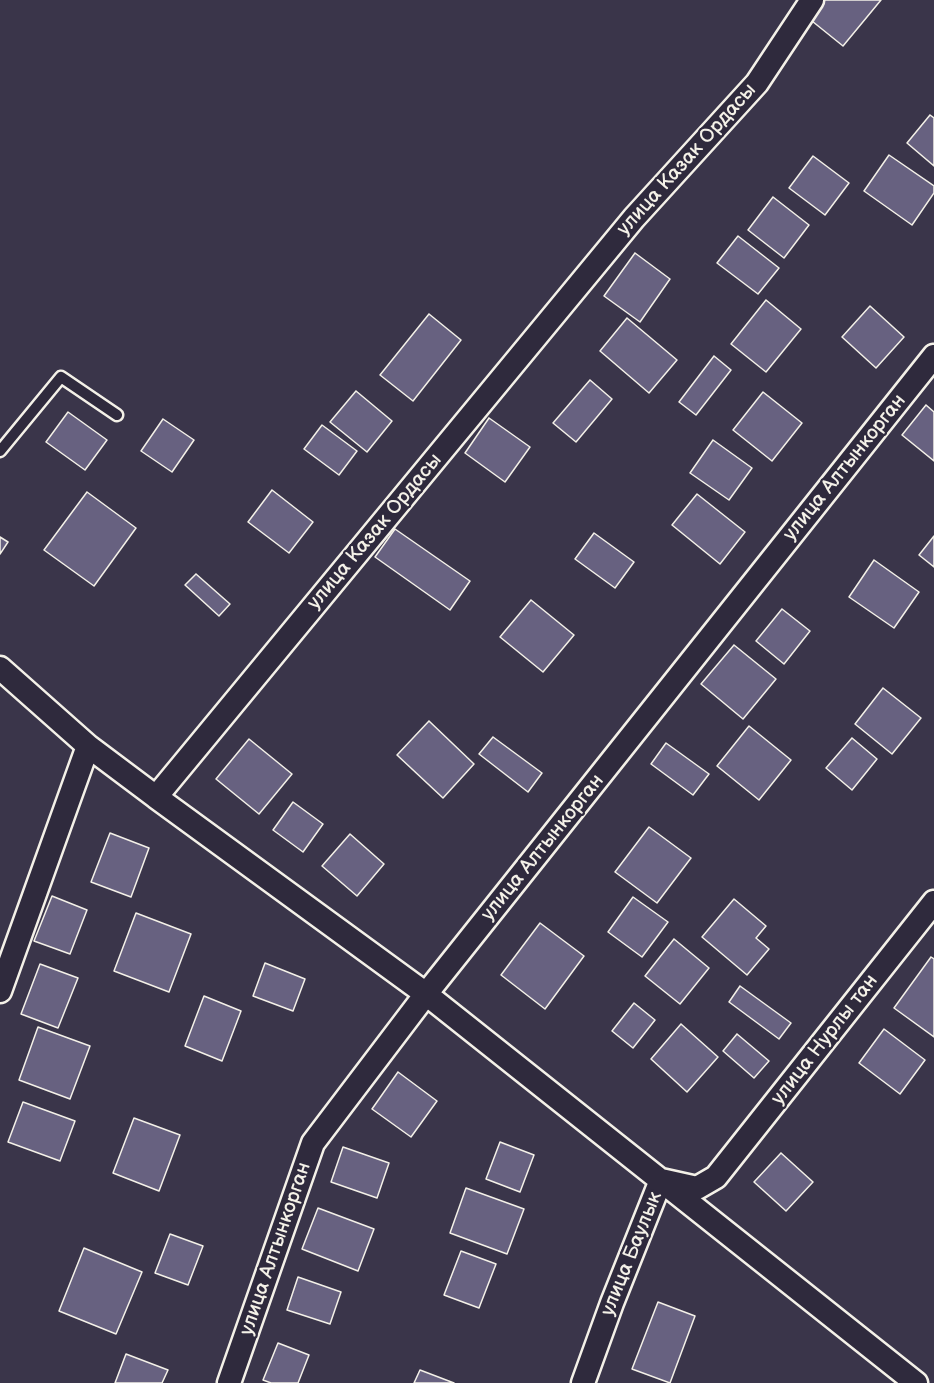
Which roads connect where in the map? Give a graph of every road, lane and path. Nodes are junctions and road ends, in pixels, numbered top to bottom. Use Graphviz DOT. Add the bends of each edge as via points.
graph roads {
  1 [pos="812,0"];
  2 [pos="934,356"];
  3 [pos="117,415"];
  4 [pos="0,451"];
  5 [pos="0,669"];
  6 [pos="88,746"];
  7 [pos="156,797"];
  8 [pos="934,902"];
  9 [pos="0,991"];
  10 [pos="426,994"];
  11 [pos="716,1177"];
  12 [pos="661,1180"];
  13 [pos="229,1383"];
  14 [pos="583,1383"];
  15 [pos="916,1383"];
  1 -- 7 [label="street, улица Казак Ордасы" via="756,83 634,218"];
  2 -- 10 [label="street, улица Алтынкорган"];
  3 -- 4 [label="lane" via="61,377"];
  5 -- 6 [label="street"];
  6 -- 7 [label="street"];
  6 -- 9 [label="street"];
  7 -- 10 [label="street"];
  8 -- 11 [label="street, улица Нурлы тан"];
  10 -- 12 [label="street"];
  10 -- 13 [label="street, улица Алтынкорган" via="313,1143"];
  11 -- 12 [label="street, улица Баулык" via="697,1188"];
  12 -- 14 [label="street, улица Баулык"];
  12 -- 15 [label="street"];
}
